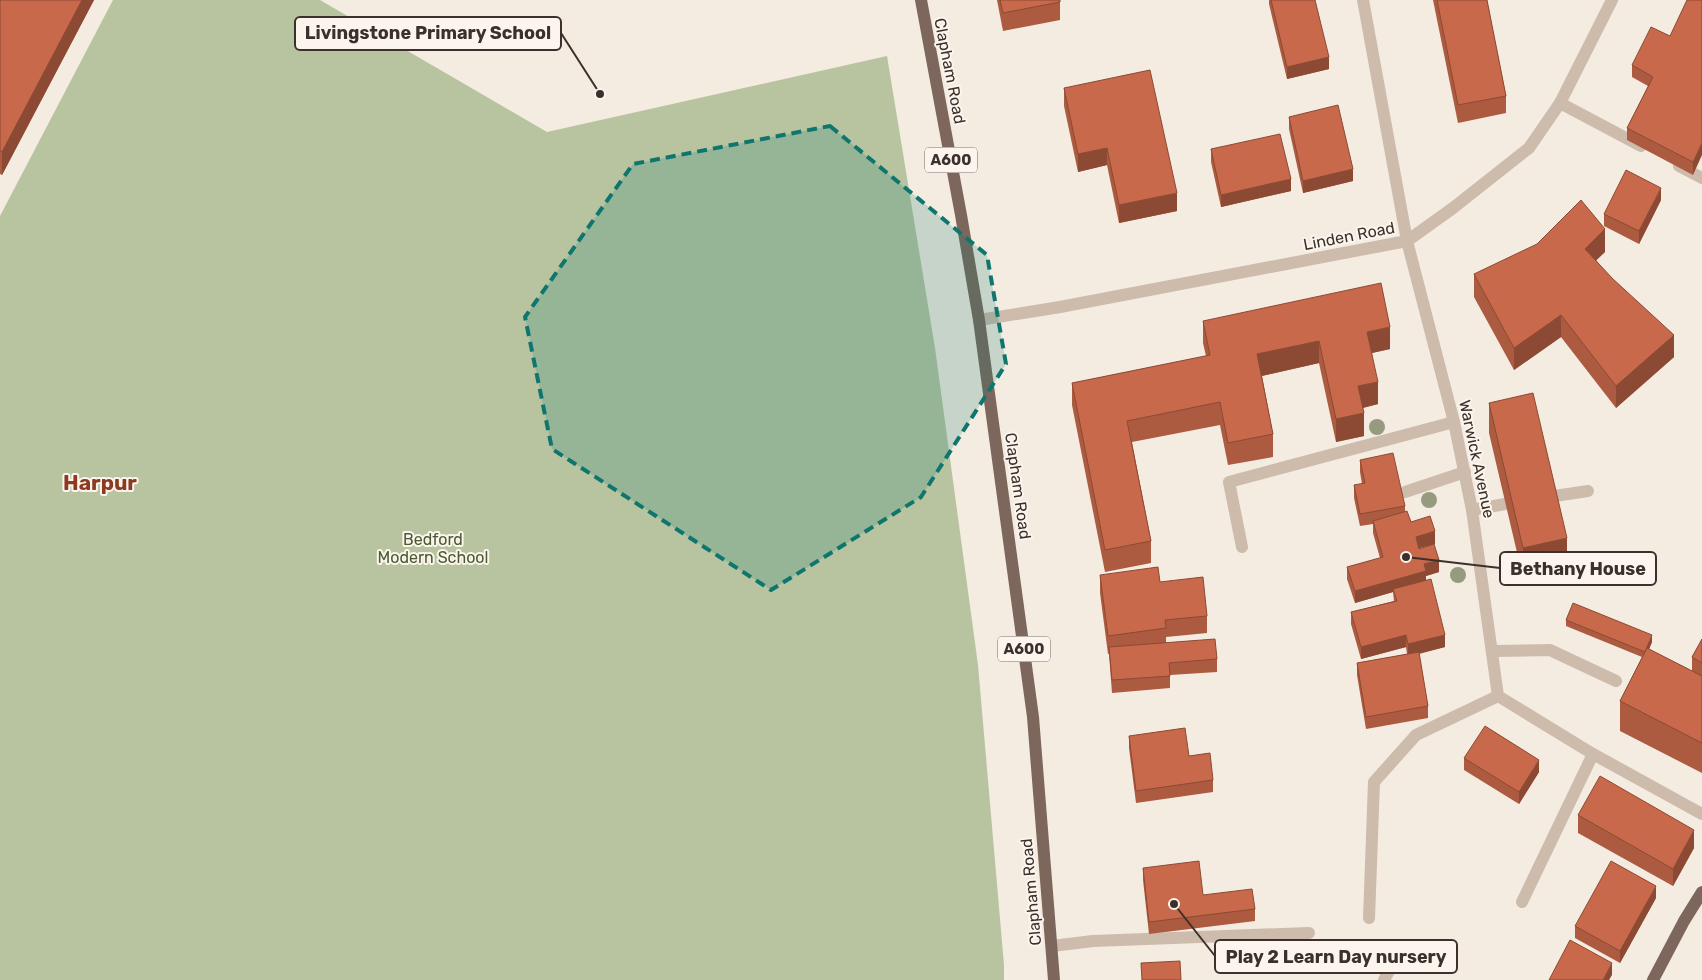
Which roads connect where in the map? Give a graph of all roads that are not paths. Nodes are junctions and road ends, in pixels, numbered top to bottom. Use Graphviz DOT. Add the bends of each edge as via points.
graph roads {
  1 [pos="921,0"];
  2 [pos="1363,0"];
  3 [pos="1612,0"];
  4 [pos="1560,103"];
  5 [pos="1652,152"];
  6 [pos="1668,161"];
  7 [pos="1702,178"];
  8 [pos="1407,241"];
  9 [pos="979,320"];
  10 [pos="1454,422"];
  11 [pos="1465,472"];
  12 [pos="1588,491"];
  13 [pos="1405,492"];
  14 [pos="1472,510"];
  15 [pos="1242,547"];
  16 [pos="1492,651"];
  17 [pos="1616,681"];
  18 [pos="1498,696"];
  19 [pos="1593,754"];
  20 [pos="1702,814"];
  21 [pos="1702,892"];
  22 [pos="1522,902"];
  23 [pos="1369,918"];
  24 [pos="1309,933"];
  25 [pos="1052,946"];
  26 [pos="1054,980"];
  27 [pos="1653,980"];
  1 -- 9 [label="main road, Clapham Road / A600"];
  2 -- 8 [label="street, Warwick Avenue"];
  3 -- 4 [label="street, Linden Road"];
  4 -- 5 [label="street"];
  4 -- 8 [label="street, Linden Road" via="1529,148"];
  6 -- 7 [label="street"];
  8 -- 9 [label="street, Linden Road"];
  8 -- 10 [label="street, Warwick Avenue"];
  9 -- 25 [label="main road, Clapham Road / A600" via="1033,717"];
  10 -- 11 [label="street, Warwick Avenue"];
  10 -- 15 [label="street" via="1229,482"];
  11 -- 13 [label="street"];
  11 -- 14 [label="street, Warwick Avenue"];
  12 -- 14 [label="street"];
  14 -- 16 [label="street, Warwick Avenue"];
  16 -- 17 [label="street" via="1550,650"];
  16 -- 18 [label="street, Warwick Avenue"];
  18 -- 19 [label="street"];
  18 -- 23 [label="street" via="1416,735 1374,782"];
  19 -- 20 [label="street"];
  19 -- 22 [label="street"];
  21 -- 27 [label="main road"];
  24 -- 25 [label="street" via="1093,941"];
  25 -- 26 [label="main road, Clapham Road / A600"];
}
